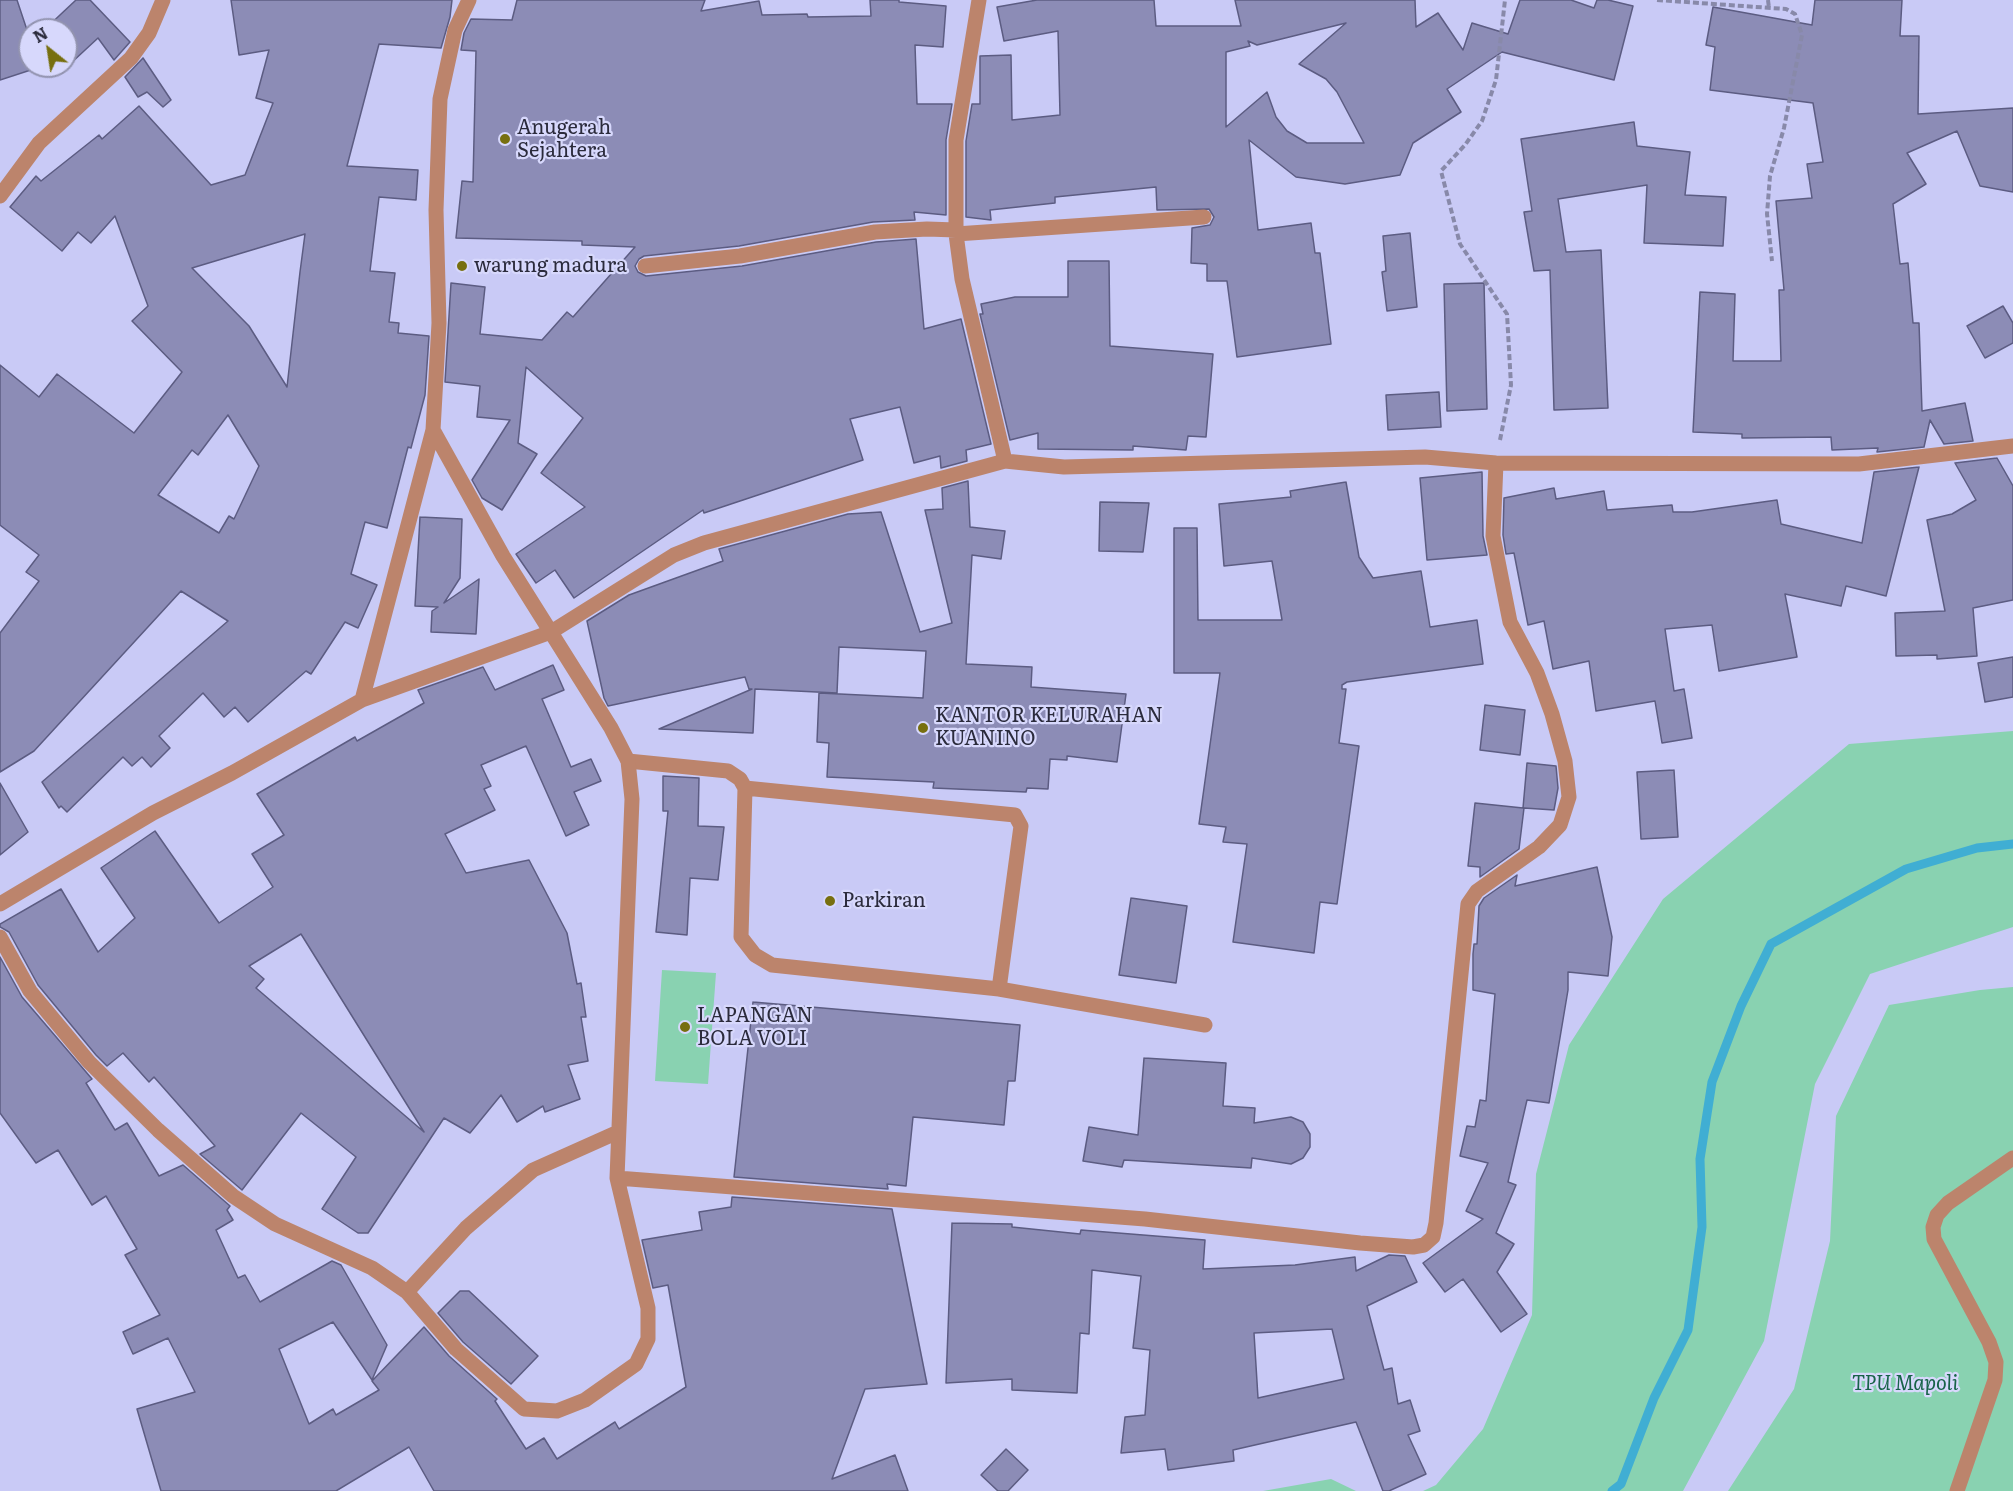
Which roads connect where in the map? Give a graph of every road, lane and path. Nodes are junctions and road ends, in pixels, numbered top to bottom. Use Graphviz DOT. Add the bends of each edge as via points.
graph roads {
  1 [pos="163,0"];
  2 [pos="470,0"];
  3 [pos="979,0"];
  4 [pos="1505,0"];
  5 [pos="1657,0"];
  6 [pos="1768,0"];
  7 [pos="1769,8"];
  8 [pos="0,196"];
  9 [pos="1204,217"];
  10 [pos="956,232"];
  11 [pos="1772,261"];
  12 [pos="645,266"];
  13 [pos="434,430"];
  14 [pos="2013,446"];
  15 [pos="1005,461"];
  16 [pos="1496,463"];
  17 [pos="551,632"];
  18 [pos="362,700"];
  19 [pos="628,761"];
  20 [pos="745,788"];
  21 [pos="0,904"];
  22 [pos="0,937"];
  23 [pos="999,989"];
  24 [pos="1205,1025"];
  25 [pos="618,1132"];
  26 [pos="2013,1158"];
  27 [pos="617,1178"];
  28 [pos="407,1292"];
  29 [pos="1957,1491"];
  1 -- 8 [label="street" via="149,33 131,58 39,144"];
  2 -- 13 [label="street" via="455,30 440,99 436,210 439,323"];
  3 -- 10 [label="street" via="956,140"];
  4 -- 16 [label="path" via="1496,80 1482,121 1441,171 1460,244 1507,314 1511,385"];
  5 -- 7 [label="path"];
  6 -- 7 [label="path"];
  7 -- 11 [label="path" via="1795,14 1802,34 1770,177 1767,214"];
  9 -- 10 [label="street"];
  10 -- 12 [label="street" via="875,232 740,256"];
  10 -- 15 [label="street" via="962,279"];
  13 -- 17 [label="street" via="503,556"];
  13 -- 18 [label="street"];
  14 -- 16 [label="street" via="1859,464"];
  15 -- 16 [label="street" via="1064,467 1425,457"];
  15 -- 17 [label="street" via="704,543 675,555"];
  16 -- 27 [label="street" via="1493,536 1510,622 1537,673 1552,714 1565,761 1569,797 1560,825 1539,847 1477,891 1468,904 1436,1223 1433,1237 1424,1245 1359,1243 1145,1219"];
  17 -- 18 [label="street"];
  17 -- 19 [label="street"];
  18 -- 21 [label="street" via="153,813"];
  19 -- 20 [label="street" via="728,771"];
  19 -- 25 [label="street" via="632,800"];
  20 -- 23 [label="street" via="741,938 755,955 772,964"];
  20 -- 23 [label="street" via="1015,815 1021,826"];
  22 -- 28 [label="street" via="30,991 89,1062 233,1196 275,1224 372,1268"];
  23 -- 24 [label="street"];
  25 -- 27 [label="street"];
  25 -- 28 [label="street" via="533,1170 466,1228"];
  26 -- 29 [label="street" via="1948,1203 1933,1227 1934,1239 1996,1362 1995,1380"];
  27 -- 28 [label="street" via="648,1308 648,1339 636,1364 585,1400 557,1412 524,1409 456,1349"];
}
